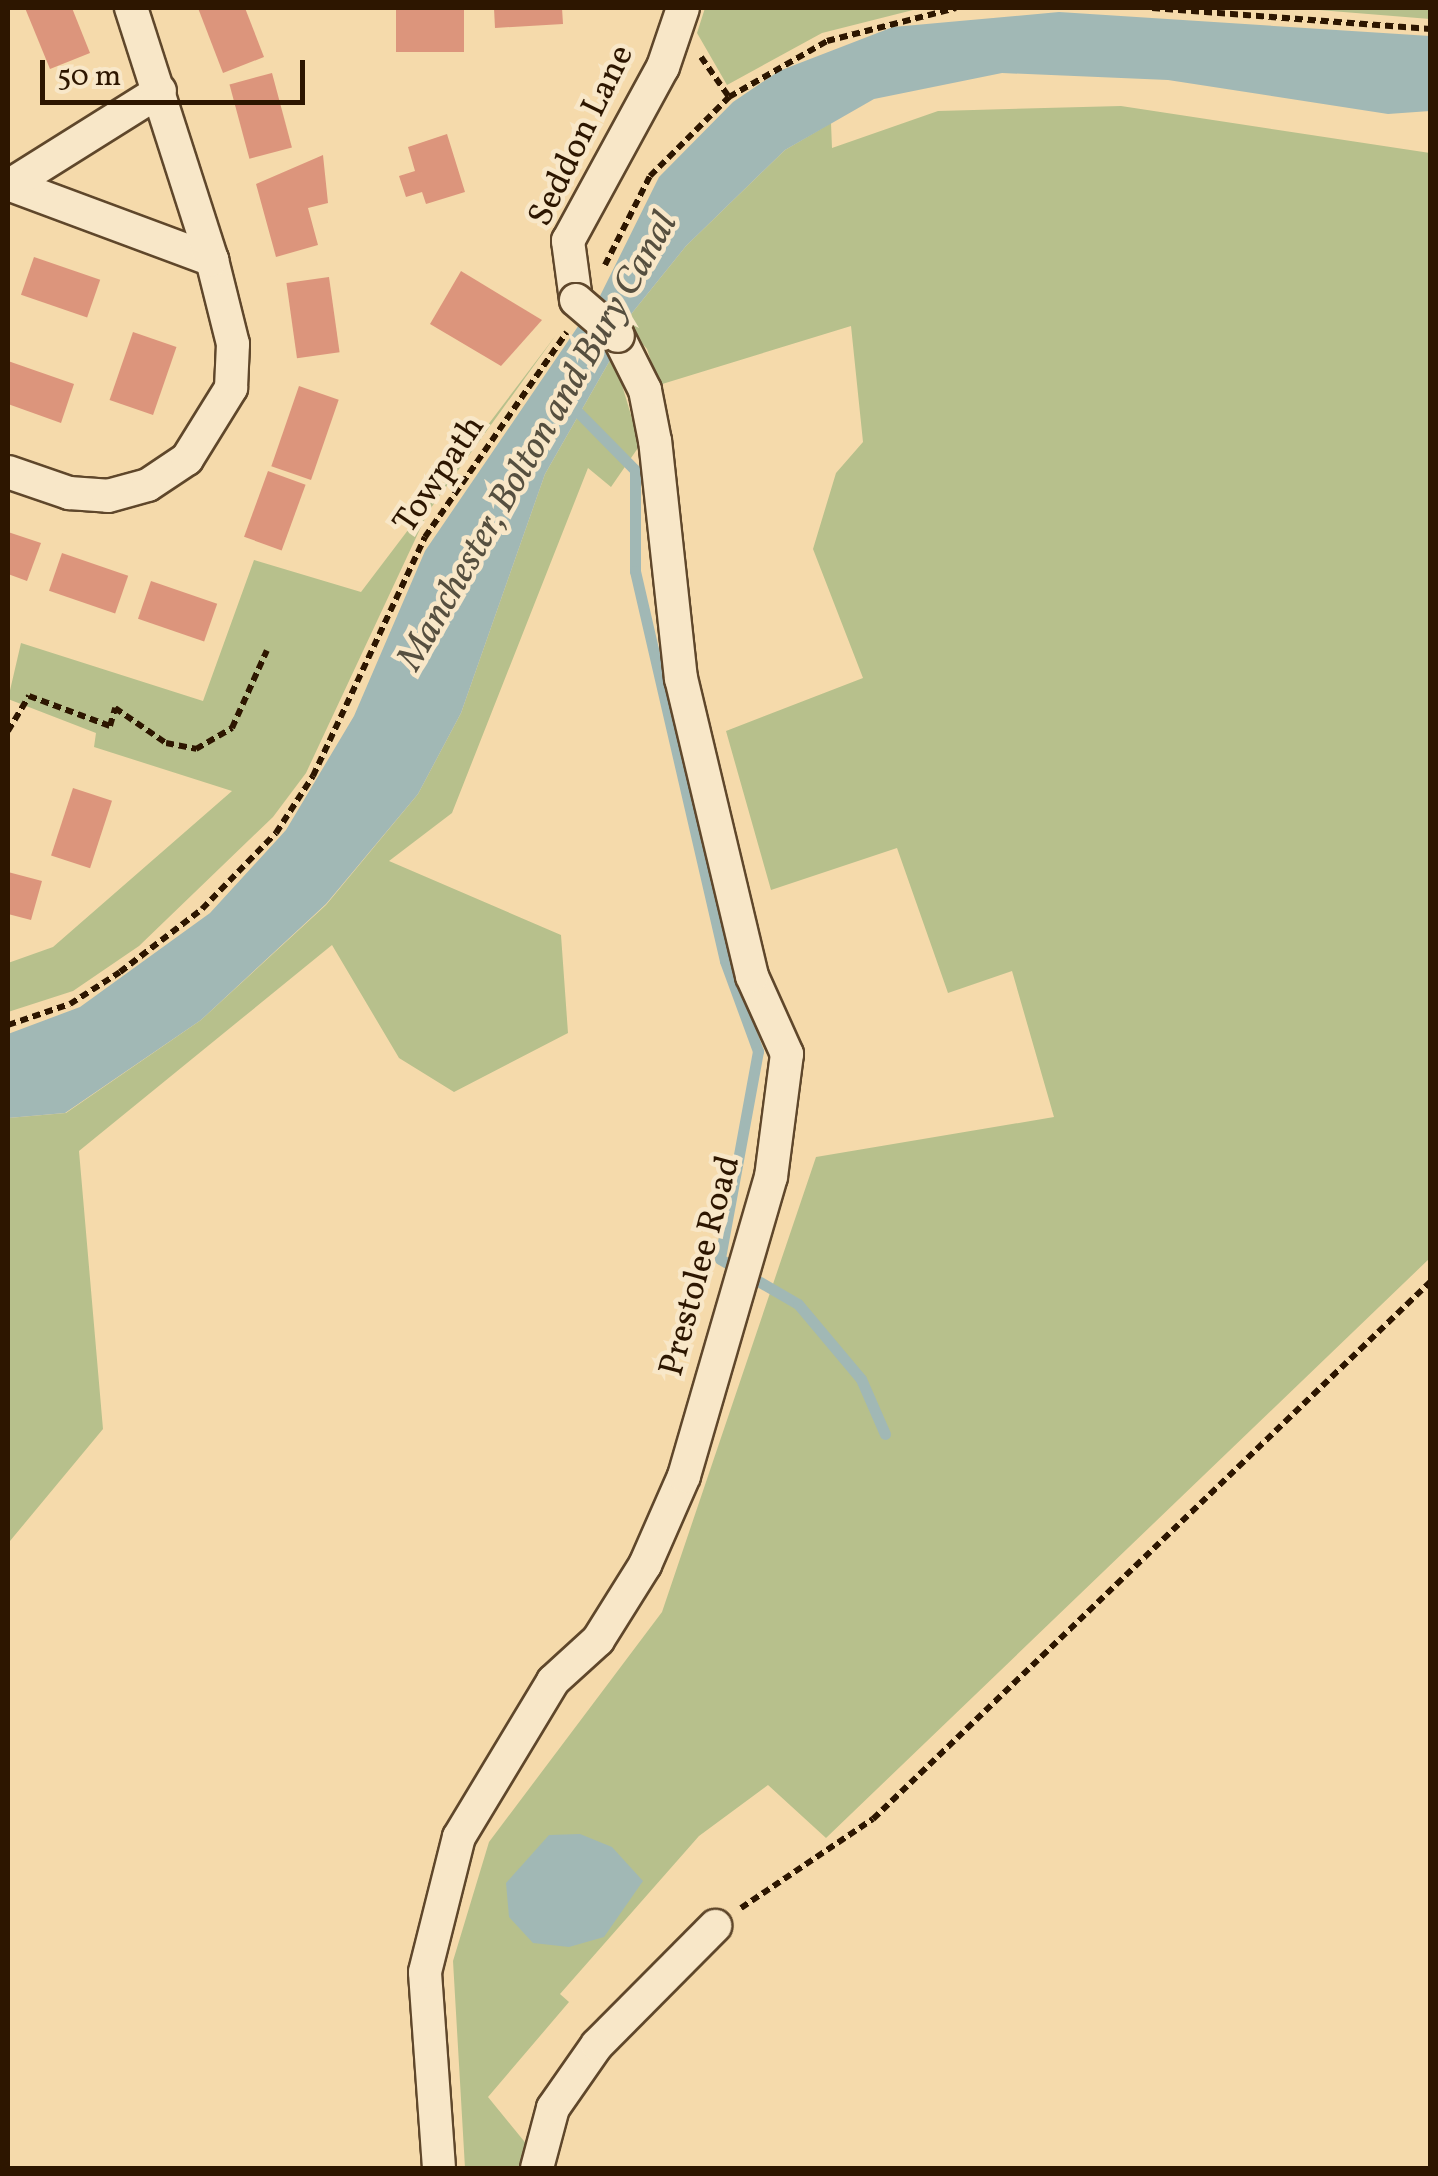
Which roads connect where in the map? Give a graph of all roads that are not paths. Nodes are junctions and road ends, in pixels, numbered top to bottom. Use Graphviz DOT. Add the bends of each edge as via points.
graph roads {
  1 [pos="131,8"];
  2 [pos="683,8"];
  3 [pos="160,91"];
  4 [pos="9,185"];
  5 [pos="212,260"];
  6 [pos="618,336"];
  7 [pos="8,472"];
  8 [pos="714,1926"];
  9 [pos="439,2168"];
  10 [pos="537,2168"];
  1 -- 3 [label="street"];
  2 -- 6 [label="street, Seddon Lane, bridge" via="663,67 568,241 583,301"];
  3 -- 4 [label="street"];
  3 -- 5 [label="street"];
  4 -- 5 [label="street"];
  5 -- 7 [label="street" via="233,344 231,388 186,460 108,496"];
  6 -- 9 [label="street, Prestolee Road" via="645,390 655,441 666,610 690,718 752,976 787,1054 771,1177 684,1476 645,1565 598,1640 553,1681 459,1837 425,1972"];
  8 -- 10 [label="street" via="596,2044 553,2108"];
}
